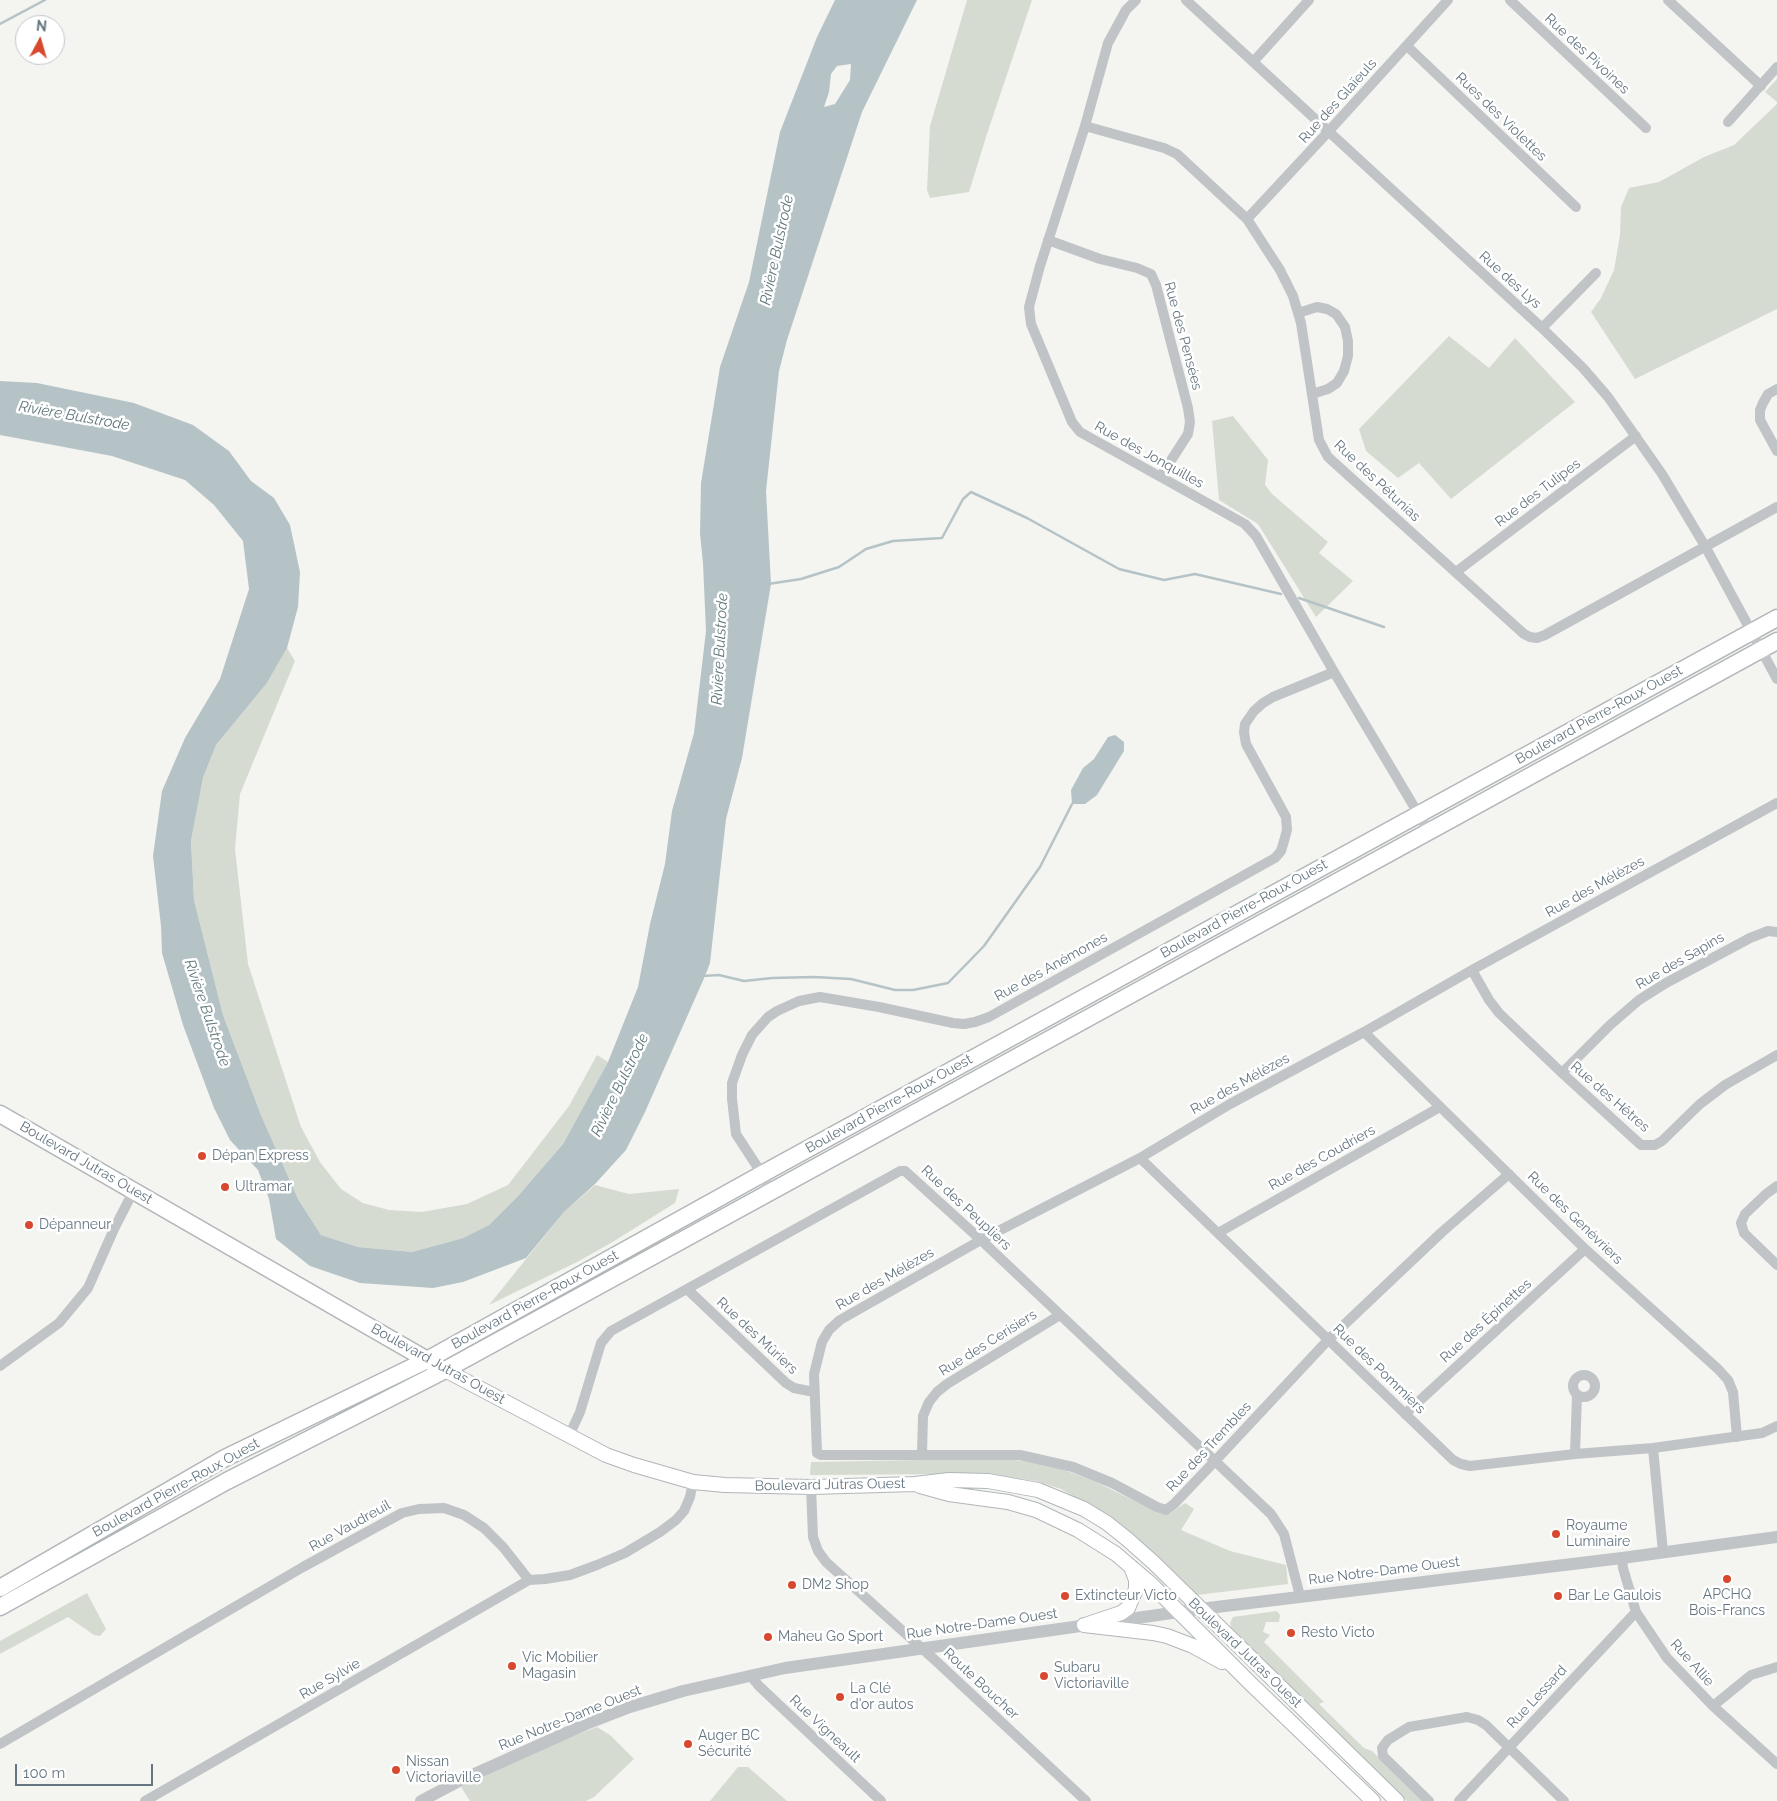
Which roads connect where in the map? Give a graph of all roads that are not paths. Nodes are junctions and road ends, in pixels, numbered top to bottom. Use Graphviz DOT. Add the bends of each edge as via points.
graph roads {
  1 [pos="1136,0"];
  2 [pos="1186,0"];
  3 [pos="1309,0"];
  4 [pos="1448,0"];
  5 [pos="1510,0"];
  6 [pos="1668,0"];
  7 [pos="1407,46"];
  8 [pos="1253,62"];
  9 [pos="1777,67"];
  10 [pos="1761,86"];
  11 [pos="1728,122"];
  12 [pos="1085,126"];
  13 [pos="1646,128"];
  14 [pos="1328,132"];
  15 [pos="1576,207"];
  16 [pos="1247,219"];
  17 [pos="1048,240"];
  18 [pos="1596,273"];
  19 [pos="1298,313"];
  20 [pos="1542,328"];
  21 [pos="1777,389"];
  22 [pos="1312,394"];
  23 [pos="1636,436"];
  24 [pos="1777,451"];
  25 [pos="1161,476"];
  26 [pos="1777,507"];
  27 [pos="1705,546"];
  28 [pos="1456,572"];
  29 [pos="1777,618"];
  30 [pos="1751,632"];
  31 [pos="1777,641"];
  32 [pos="1761,650"];
  33 [pos="1334,672"];
  34 [pos="1777,679"];
  35 [pos="1777,803"];
  36 [pos="1418,814"];
  37 [pos="1428,830"];
  38 [pos="1777,932"];
  39 [pos="1472,970"];
  40 [pos="1364,1032"];
  41 [pos="1777,1054"];
  42 [pos="1562,1074"];
  43 [pos="1440,1107"];
  44 [pos="0,1114"];
  45 [pos="1140,1158"];
  46 [pos="762,1174"];
  47 [pos="1509,1174"];
  48 [pos="1777,1186"];
  49 [pos="134,1190"];
  50 [pos="770,1192"];
  51 [pos="1218,1233"];
  52 [pos="981,1240"];
  53 [pos="1585,1249"];
  54 [pos="1777,1265"];
  55 [pos="687,1288"];
  56 [pos="1060,1315"];
  57 [pos="1328,1340"];
  58 [pos="427,1360"];
  59 [pos="0,1366"];
  60 [pos="445,1370"];
  61 [pos="814,1392"];
  62 [pos="1577,1395"];
  63 [pos="1405,1414"];
  64 [pos="1777,1426"];
  65 [pos="569,1436"];
  66 [pos="1737,1437"];
  67 [pos="1653,1448"];
  68 [pos="817,1453"];
  69 [pos="922,1454"];
  70 [pos="1575,1454"];
  71 [pos="1215,1461"];
  72 [pos="693,1482"];
  73 [pos="915,1484"];
  74 [pos="811,1486"];
  75 [pos="1777,1537"];
  76 [pos="1663,1552"];
  77 [pos="1622,1558"];
  78 [pos="1131,1567"];
  79 [pos="529,1580"];
  80 [pos="0,1588"];
  81 [pos="1300,1596"];
  82 [pos="0,1607"];
  83 [pos="1200,1609"];
  84 [pos="1178,1612"];
  85 [pos="1636,1612"];
  86 [pos="1084,1625"];
  87 [pos="922,1648"];
  88 [pos="1777,1668"];
  89 [pos="1238,1671"];
  90 [pos="750,1675"];
  91 [pos="1713,1706"];
  92 [pos="0,1744"];
  93 [pos="1509,1748"];
  94 [pos="1777,1764"];
  95 [pos="145,1801"];
  96 [pos="421,1801"];
  97 [pos="882,1801"];
  98 [pos="1086,1801"];
  99 [pos="1373,1801"];
  100 [pos="1397,1801"];
  101 [pos="1429,1801"];
  102 [pos="1459,1801"];
  103 [pos="1564,1801"];
  1 -- 12 [label="street, Rue des Jonquilles" via="1126,10 1108,43"];
  2 -- 8 [label="street, Rue des Lys"];
  3 -- 8 [label="street"];
  4 -- 7 [label="street, Rue des Glaïeuls"];
  5 -- 13 [label="street, Rue des Pivoines"];
  6 -- 10 [label="street"];
  7 -- 14 [label="street, Rue des Glaïeuls"];
  7 -- 15 [label="street, Rues des Violettes"];
  8 -- 14 [label="street, Rue des Lys"];
  9 -- 10 [label="street"];
  10 -- 11 [label="street"];
  12 -- 16 [label="street, Rue des Pétunias" via="1177,154"];
  12 -- 17 [label="street, Rue des Jonquilles"];
  14 -- 16 [label="street, Rue des Glaïeuls"];
  14 -- 20 [label="street, Rue des Lys"];
  16 -- 19 [label="street, Rue des Pétunias" via="1280,270"];
  17 -- 25 [label="street, Rue des Jonquilles" via="1029,314 1072,422 1080,432"];
  17 -- 25 [label="street, Rue des Pensées" via="1151,274 1190,422 1188,434"];
  18 -- 20 [label="street"];
  19 -- 22 [label="street, Rue des Pétunias"];
  19 -- 22 [label="street" via="1327,308 1345,327 1348,341 1346,364 1337,383"];
  20 -- 23 [label="street, Rue des Lys" via="1608,397"];
  21 -- 24 [label="street" via="1768,394 1763,403 1760,420"];
  22 -- 28 [label="street, Rue des Pétunias" via="1319,440 1328,457"];
  23 -- 27 [label="street, Rue des Lys"];
  23 -- 28 [label="street, Rue des Tulipes"];
  25 -- 33 [label="street, Rue des Jonquilles" via="1245,524 1256,536"];
  26 -- 27 [label="street, Rue des Pétunias"];
  27 -- 28 [label="street, Rue des Pétunias" via="1538,638 1524,634"];
  27 -- 30 [label="street, Rue des Lys"];
  29 -- 30 [label="main road, Boulevard Pierre-Roux Ouest"];
  30 -- 32 [label="street, Rue des Lys"];
  30 -- 36 [label="main road, Boulevard Pierre-Roux Ouest"];
  31 -- 32 [label="main road, Boulevard Pierre-Roux Ouest"];
  32 -- 34 [label="street, Rue des Lys"];
  32 -- 37 [label="main road, Boulevard Pierre-Roux Ouest"];
  33 -- 36 [label="street, Rue des Jonquilles"];
  33 -- 46 [label="street, Rue des Anémones" via="1262,703 1245,724 1246,744 1286,816 1287,830 1281,851 1275,858 976,1022 953,1023 820,997 799,1001 768,1017 752,1035 732,1084 736,1134"];
  35 -- 39 [label="street, Rue des Mélèzes"];
  36 -- 37 [label="street, Rue des Jonquilles"];
  36 -- 46 [label="main road, Boulevard Pierre-Roux Ouest"];
  37 -- 50 [label="main road, Boulevard Pierre-Roux Ouest"];
  38 -- 42 [label="street, Rue des Sapins" via="1768,931 1750,938 1652,991 1610,1025"];
  39 -- 40 [label="street, Rue des Mélèzes"];
  39 -- 42 [label="street, Rue des Hêtres" via="1499,1013"];
  40 -- 43 [label="street, Rue des Genévriers"];
  40 -- 45 [label="street, Rue des Mélèzes" via="1230,1104"];
  41 -- 42 [label="street, Rue des Hêtres" via="1700,1104 1655,1145 1641,1145"];
  43 -- 47 [label="street, Rue des Genévriers"];
  43 -- 51 [label="street, Rue des Coudriers"];
  44 -- 49 [label="main road, Boulevard Jutras Ouest"];
  45 -- 51 [label="street, Rue des Pommiers"];
  45 -- 52 [label="street, Rue des Mélèzes"];
  46 -- 50 [label="street, Rue des Anémones"];
  46 -- 58 [label="main road, Boulevard Pierre-Roux Ouest"];
  47 -- 53 [label="street, Rue des Genévriers"];
  47 -- 57 [label="street, Rue des Trembles" via="1442,1232"];
  48 -- 54 [label="street" via="1745,1214 1741,1223 1744,1233"];
  49 -- 58 [label="main road, Boulevard Jutras Ouest"];
  49 -- 59 [label="street" via="88,1288 59,1323"];
  50 -- 60 [label="main road, Boulevard Pierre-Roux Ouest"];
  51 -- 57 [label="street, Rue des Pommiers"];
  52 -- 55 [label="street, Rue des Peupliers" via="911,1175 900,1171"];
  52 -- 56 [label="street, Rue des Peupliers"];
  52 -- 61 [label="street, Rue des Mélèzes" via="840,1320 829,1330 817,1355"];
  53 -- 63 [label="street, Rue des Épinettes"];
  53 -- 66 [label="street, Rue des Genévriers" via="1728,1380 1733,1392"];
  55 -- 61 [label="street, Rue des Mûriers" via="786,1383"];
  55 -- 65 [label="street, Rue des Peupliers" via="604,1337"];
  56 -- 69 [label="street, Rue des Cerisiers" via="937,1392 923,1416"];
  56 -- 71 [label="street, Rue des Peupliers"];
  57 -- 63 [label="street, Rue des Pommiers"];
  57 -- 71 [label="street, Rue des Trembles"];
  58 -- 60 [label="main road, Boulevard Jutras Ouest"];
  58 -- 80 [label="main road, Boulevard Pierre-Roux Ouest" via="225,1458"];
  60 -- 65 [label="main road, Boulevard Jutras Ouest"];
  60 -- 82 [label="main road, Boulevard Pierre-Roux Ouest" via="227,1482"];
  61 -- 68 [label="street, Rue des Mélèzes"];
  62 -- 70 [label="street"];
  63 -- 70 [label="street, Rue des Pommiers" via="1453,1460 1470,1466"];
  64 -- 66 [label="street, Rue des Pommiers" via="1762,1433"];
  65 -- 72 [label="main road, Boulevard Jutras Ouest" via="624,1462"];
  66 -- 67 [label="street, Rue des Pommiers"];
  67 -- 70 [label="street, Rue des Pommiers"];
  67 -- 76 [label="street"];
  68 -- 69 [label="street, Rue des Trembles"];
  69 -- 71 [label="street, Rue des Trembles" via="1014,1455 1050,1460 1091,1473 1166,1510"];
  71 -- 81 [label="street, Rue des Peupliers" via="1278,1524"];
  72 -- 74 [label="main road, Boulevard Jutras Ouest"];
  72 -- 79 [label="street" via="684,1511 676,1520 625,1553 570,1575"];
  73 -- 74 [label="main road, Boulevard Jutras Ouest"];
  73 -- 78 [label="main road, Boulevard Jutras Ouest" via="949,1494 1000,1500 1036,1510 1098,1542"];
  73 -- 83 [label="main road, Boulevard Jutras Ouest" via="949,1480 988,1481 1038,1490 1084,1509 1127,1539"];
  74 -- 87 [label="street, Route Boucher" via="818,1551 826,1562"];
  75 -- 76 [label="street, Rue Notre-Dame Ouest"];
  76 -- 77 [label="street, Rue Notre-Dame Ouest"];
  77 -- 81 [label="street, Rue Notre-Dame Ouest"];
  77 -- 85 [label="street, Rue Allie"];
  78 -- 84 [label="main road, Boulevard Jutras Ouest"];
  78 -- 86 [label="main road" via="1136,1589 1128,1608"];
  79 -- 92 [label="street, Rue Vaudreuil" via="484,1528 464,1515 444,1508 402,1513"];
  79 -- 95 [label="street, Rue Sylvie"];
  81 -- 83 [label="street, Rue Notre-Dame Ouest"];
  83 -- 84 [label="street, Rue Notre-Dame Ouest"];
  83 -- 100 [label="main road, Boulevard Jutras Ouest"];
  84 -- 86 [label="street, Rue Notre-Dame Ouest"];
  84 -- 89 [label="main road, Boulevard Jutras Ouest"];
  85 -- 91 [label="street, Rue Allie" via="1667,1658"];
  85 -- 93 [label="street, Rue Lessard"];
  86 -- 87 [label="street, Rue Notre-Dame Ouest"];
  86 -- 89 [label="main road" via="1167,1636"];
  87 -- 90 [label="street, Rue Notre-Dame Ouest"];
  87 -- 98 [label="street, Route Boucher"];
  88 -- 91 [label="street" via="1751,1676"];
  89 -- 99 [label="main road, Boulevard Jutras Ouest"];
  90 -- 96 [label="street, Rue Notre-Dame Ouest" via="683,1691 586,1724"];
  90 -- 97 [label="street, Rue Vigneault"];
  91 -- 94 [label="street, Rue Allie"];
  93 -- 101 [label="street" via="1486,1725 1467,1717 1409,1727 1388,1740 1382,1748 1382,1756"];
  93 -- 102 [label="street, Rue Lessard"];
  93 -- 103 [label="street"];
}
